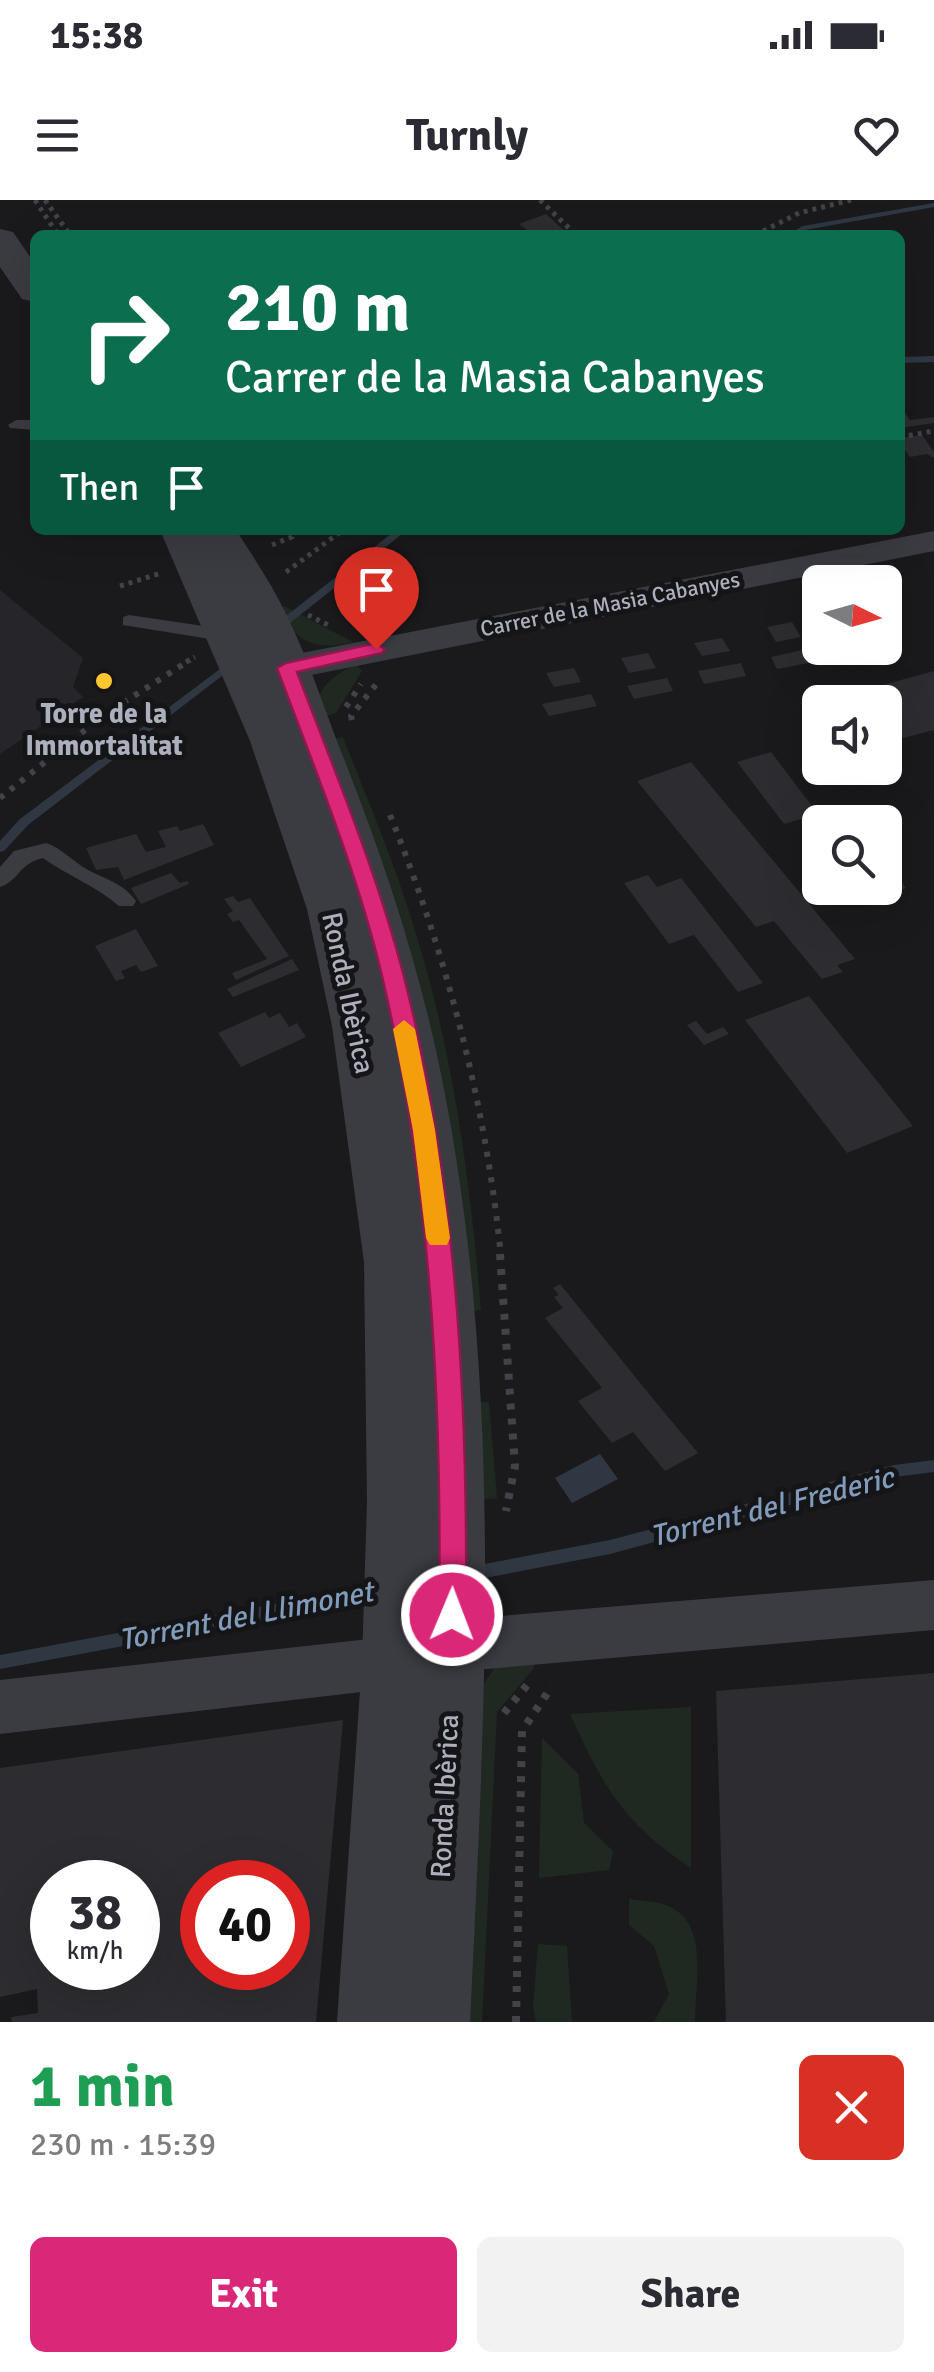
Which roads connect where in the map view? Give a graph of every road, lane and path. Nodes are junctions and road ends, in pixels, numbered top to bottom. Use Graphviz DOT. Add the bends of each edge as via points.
graph roads {
  1 [pos="540,200"];
  2 [pos="851,200"];
  3 [pos="27,217"];
  4 [pos="49,230"];
  5 [pos="58,230"];
  6 [pos="571,230"];
  7 [pos="764,230"];
  8 [pos="30,245"];
  9 [pos="16,425"];
  10 [pos="30,425"];
  11 [pos="934,431"];
  12 [pos="905,436"];
  13 [pos="218,535"];
  14 [pos="292,535"];
  15 [pos="337,535"];
  16 [pos="934,541"];
  17 [pos="272,546"];
  18 [pos="174,551"];
  19 [pos="275,580"];
  20 [pos="120,586"];
  21 [pos="129,621"];
  22 [pos="210,633"];
  23 [pos="286,668"];
  24 [pos="0,798"];
  25 [pos="0,880"];
  26 [pos="126,901"];
  27 [pos="934,1605"];
  28 [pos="424,1654"];
  29 [pos="552,1686"];
  30 [pos="0,1707"];
  31 [pos="374,2022"];
  32 [pos="433,2022"];
  33 [pos="516,2022"];
  1 -- 6 [label="path"];
  2 -- 7 [label="path"];
  3 -- 4 [label="path"];
  3 -- 5 [label="path"];
  3 -- 8 [label="street"];
  9 -- 10 [label="lane"];
  11 -- 12 [label="path"];
  13 -- 23 [label="street, Ronda Ibèrica" via="247,580"];
  14 -- 17 [label="path"];
  15 -- 19 [label="path"];
  16 -- 23 [label="street, Carrer de la Masia Cabanyes"];
  18 -- 20 [label="path"];
  18 -- 28 [label="street, Ronda Ibèrica" via="263,716 306,825 359,1026 393,1262 399,1502"];
  21 -- 22 [label="lane"];
  22 -- 24 [label="path" via="196,656 104,715"];
  23 -- 28 [label="street, Ronda Ibèrica" via="366,883 393,976 424,1130 446,1332 454,1524"];
  25 -- 26 [label="lane" via="20,856 46,850"];
  27 -- 28 [label="street"];
  28 -- 30 [label="street"];
  28 -- 31 [label="street, Ronda Ibèrica"];
  28 -- 32 [label="street, Ronda Ibèrica"];
  29 -- 33 [label="path" via="522,1731"];
}
